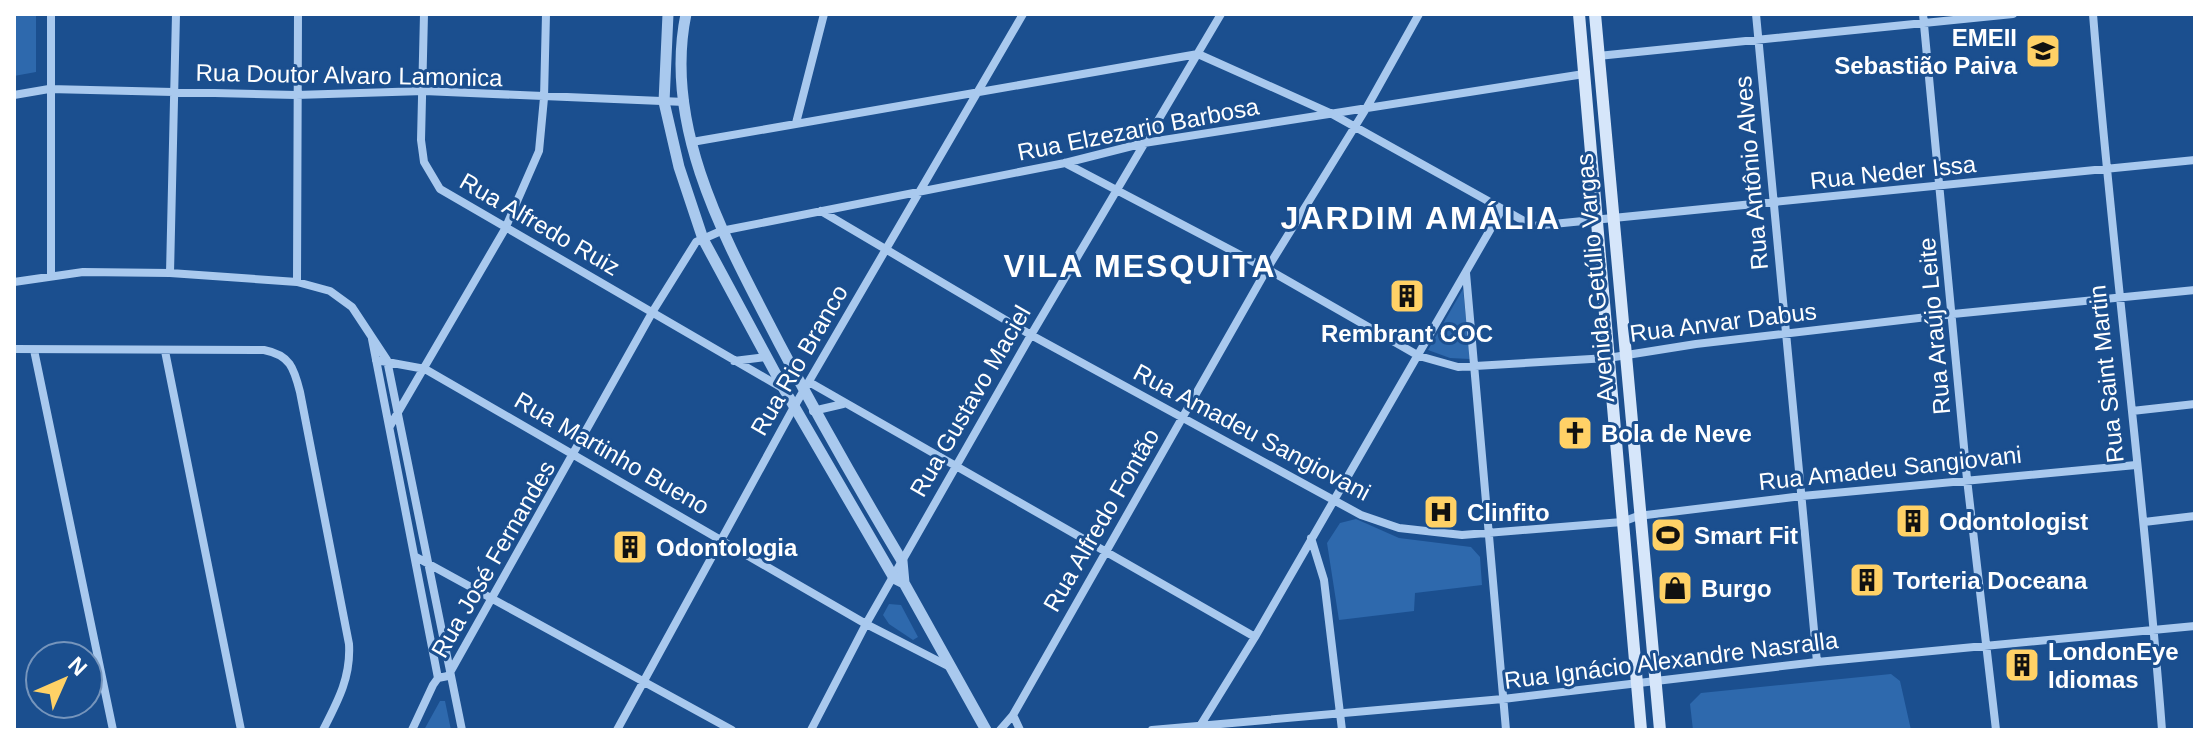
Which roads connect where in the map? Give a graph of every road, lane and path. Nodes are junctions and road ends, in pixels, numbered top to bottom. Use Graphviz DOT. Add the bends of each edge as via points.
graph roads {
  1 [pos="51,14"];
  2 [pos="176,14"];
  3 [pos="298,14"];
  4 [pos="424,14"];
  5 [pos="546,14"];
  6 [pos="668,14"];
  7 [pos="686,14"];
  8 [pos="1023,14"];
  9 [pos="1221,14"];
  10 [pos="1419,14"];
  11 [pos="1579,14"];
  12 [pos="1595,14"];
  13 [pos="1756,14"];
  14 [pos="2013,14"];
  15 [pos="2093,14"];
  16 [pos="824,15"];
  17 [pos="1924,18"];
  18 [pos="1758,38"];
  19 [pos="1198,54"];
  20 [pos="1598,56"];
  21 [pos="1584,74"];
  22 [pos="49,89"];
  23 [pos="979,90"];
  24 [pos="424,91"];
  25 [pos="175,93"];
  26 [pos="14,95"];
  27 [pos="296,95"];
  28 [pos="544,98"];
  29 [pos="664,102"];
  30 [pos="685,102"];
  31 [pos="1367,107"];
  32 [pos="1332,114"];
  33 [pos="796,123"];
  34 [pos="1354,126"];
  35 [pos="692,142"];
  36 [pos="1144,143"];
  37 [pos="2195,160"];
  38 [pos="1065,163"];
  39 [pos="2105,169"];
  40 [pos="1941,187"];
  41 [pos="919,192"];
  42 [pos="1114,192"];
  43 [pos="1774,205"];
  44 [pos="821,211"];
  45 [pos="1501,211"];
  46 [pos="1612,220"];
  47 [pos="1596,222"];
  48 [pos="505,229"];
  49 [pos="721,231"];
  50 [pos="703,239"];
  51 [pos="886,251"];
  52 [pos="1267,269"];
  53 [pos="170,273"];
  54 [pos="1466,273"];
  55 [pos="51,274"];
  56 [pos="14,282"];
  57 [pos="297,282"];
  58 [pos="2195,290"];
  59 [pos="2118,298"];
  60 [pos="653,311"];
  61 [pos="1953,314"];
  62 [pos="371,330"];
  63 [pos="1786,334"];
  64 [pos="1031,335"];
  65 [pos="14,349"];
  66 [pos="34,350"];
  67 [pos="165,351"];
  68 [pos="1624,354"];
  69 [pos="1419,356"];
  70 [pos="766,357"];
  71 [pos="1608,358"];
  72 [pos="376,360"];
  73 [pos="387,360"];
  74 [pos="733,361"];
  75 [pos="1476,366"];
  76 [pos="425,369"];
  77 [pos="807,386"];
  78 [pos="784,389"];
  79 [pos="843,404"];
  80 [pos="2195,404"];
  81 [pos="794,407"];
  82 [pos="813,411"];
  83 [pos="2132,411"];
  84 [pos="398,418"];
  85 [pos="1183,419"];
  86 [pos="390,426"];
  87 [pos="576,454"];
  88 [pos="2136,465"];
  89 [pos="955,469"];
  90 [pos="404,470"];
  91 [pos="1967,479"];
  92 [pos="1802,496"];
  93 [pos="1331,501"];
  94 [pos="1638,516"];
  95 [pos="2195,516"];
  96 [pos="1622,522"];
  97 [pos="2144,522"];
  98 [pos="1486,533"];
  99 [pos="1311,538"];
  100 [pos="721,539"];
  101 [pos="1104,552"];
  102 [pos="416,557"];
  103 [pos="902,561"];
  104 [pos="428,564"];
  105 [pos="899,580"];
  106 [pos="494,600"];
  107 [pos="431,601"];
  108 [pos="866,624"];
  109 [pos="2195,626"];
  110 [pos="2154,630"];
  111 [pos="1255,637"];
  112 [pos="1985,648"];
  113 [pos="1817,662"];
  114 [pos="948,666"];
  115 [pos="448,676"];
  116 [pos="438,678"];
  117 [pos="1654,681"];
  118 [pos="643,682"];
  119 [pos="1636,685"];
  120 [pos="1503,699"];
  121 [pos="1341,714"];
  122 [pos="1013,715"];
  123 [pos="1199,727"];
  124 [pos="113,730"];
  125 [pos="241,730"];
  126 [pos="323,730"];
  127 [pos="412,730"];
  128 [pos="462,730"];
  129 [pos="617,730"];
  130 [pos="732,730"];
  131 [pos="811,730"];
  132 [pos="986,730"];
  133 [pos="1000,730"];
  134 [pos="1020,730"];
  135 [pos="1152,730"];
  136 [pos="1342,730"];
  137 [pos="1506,730"];
  138 [pos="1641,730"];
  139 [pos="1660,730"];
  140 [pos="1996,730"];
  141 [pos="2162,730"];
  1 -- 22 [label="street"];
  2 -- 25 [label="street"];
  3 -- 27 [label="street"];
  4 -- 24 [label="street, Rua Alfredo Ruiz"];
  5 -- 28 [label="street"];
  6 -- 29 [label="street"];
  7 -- 30 [label="street"];
  8 -- 23 [label="street, Rua Rio Branco"];
  9 -- 19 [label="street, Rua Gustavo Maciel"];
  10 -- 31 [label="street, Rua Alfredo Fontão"];
  11 -- 21 [label="main road, Avenida Getúlio Vargas"];
  12 -- 20 [label="main road, Avenida Getúlio Vargas"];
  13 -- 18 [label="street, Rua Antônio Alves"];
  14 -- 17 [label="street"];
  15 -- 39 [label="street, Rua Saint Martin"];
  16 -- 33 [label="street"];
  17 -- 18 [label="street"];
  17 -- 40 [label="street, Rua Araújo Leite"];
  18 -- 20 [label="street"];
  18 -- 43 [label="street, Rua Antônio Alves"];
  19 -- 23 [label="street"];
  19 -- 32 [label="street, Rua Neder Issa"];
  19 -- 36 [label="street, Rua Gustavo Maciel"];
  20 -- 46 [label="main road, Avenida Getúlio Vargas"];
  21 -- 31 [label="street, Rua Elzezario Barbosa"];
  21 -- 47 [label="main road, Avenida Getúlio Vargas"];
  22 -- 25 [label="street, Rua Doutor Alvaro Lamonica"];
  22 -- 26 [label="street, Rua Doutor Alvaro Lamonica"];
  22 -- 55 [label="street"];
  23 -- 33 [label="street"];
  23 -- 41 [label="street, Rua Rio Branco"];
  24 -- 27 [label="street, Rua Doutor Alvaro Lamonica"];
  24 -- 28 [label="street, Rua Doutor Alvaro Lamonica"];
  24 -- 48 [label="street, Rua Alfredo Ruiz" via="421,140 431,177 440,189"];
  25 -- 27 [label="street, Rua Doutor Alvaro Lamonica"];
  25 -- 53 [label="street"];
  27 -- 57 [label="street"];
  28 -- 29 [label="street, Rua Doutor Alvaro Lamonica"];
  28 -- 48 [label="street" via="539,151"];
  29 -- 30 [label="street, Rua Doutor Alvaro Lamonica"];
  29 -- 50 [label="street"];
  30 -- 35 [label="street"];
  31 -- 32 [label="street, Rua Elzezario Barbosa"];
  31 -- 34 [label="street, Rua Alfredo Fontão"];
  32 -- 34 [label="street, Rua Neder Issa"];
  32 -- 36 [label="street, Rua Elzezario Barbosa"];
  33 -- 35 [label="street"];
  34 -- 45 [label="street, Rua Neder Issa"];
  34 -- 52 [label="street, Rua Alfredo Fontão"];
  35 -- 49 [label="street"];
  36 -- 38 [label="street, Rua Elzezario Barbosa"];
  36 -- 42 [label="street, Rua Gustavo Maciel"];
  37 -- 39 [label="street, Rua Neder Issa"];
  38 -- 41 [label="street, Rua Elzezario Barbosa"];
  38 -- 42 [label="street, Rua Anvar Dabus"];
  39 -- 40 [label="street, Rua Neder Issa"];
  39 -- 59 [label="street, Rua Saint Martin"];
  40 -- 43 [label="street, Rua Neder Issa"];
  40 -- 61 [label="street, Rua Araújo Leite"];
  41 -- 44 [label="street, Rua Elzezario Barbosa"];
  41 -- 51 [label="street, Rua Rio Branco"];
  42 -- 52 [label="street, Rua Anvar Dabus"];
  42 -- 64 [label="street, Rua Gustavo Maciel"];
  43 -- 46 [label="street, Rua Neder Issa" via="1676,210"];
  43 -- 63 [label="street, Rua Antônio Alves"];
  44 -- 49 [label="street, Rua Elzezario Barbosa"];
  44 -- 51 [label="street, Rua Amadeu Sangiovani"];
  45 -- 47 [label="street, Rua Neder Issa" via="1533,226"];
  45 -- 54 [label="street"];
  46 -- 47 [label="street, Rua Neder Issa"];
  46 -- 68 [label="main road, Avenida Getúlio Vargas"];
  47 -- 71 [label="main road, Avenida Getúlio Vargas"];
  48 -- 60 [label="street, Rua Alfredo Ruiz"];
  48 -- 76 [label="street"];
  49 -- 50 [label="street, Rua Elzezario Barbosa"];
  49 -- 77 [label="street"];
  50 -- 60 [label="street, Rua José Fernandes" via="696,242"];
  50 -- 70 [label="street"];
  51 -- 64 [label="street, Rua Amadeu Sangiovani"];
  51 -- 77 [label="street, Rua Rio Branco"];
  52 -- 69 [label="street, Rua Anvar Dabus"];
  52 -- 85 [label="street, Rua Alfredo Fontão"];
  53 -- 55 [label="street"];
  53 -- 57 [label="street"];
  54 -- 69 [label="street"];
  54 -- 75 [label="street"];
  55 -- 56 [label="street"];
  57 -- 62 [label="street" via="330,291"];
  58 -- 59 [label="street, Rua Anvar Dabus"];
  59 -- 61 [label="street, Rua Anvar Dabus"];
  59 -- 83 [label="street, Rua Saint Martin"];
  60 -- 74 [label="street, Rua Alfredo Ruiz"];
  60 -- 87 [label="street, Rua José Fernandes"];
  61 -- 63 [label="street, Rua Anvar Dabus"];
  61 -- 91 [label="street, Rua Araújo Leite"];
  62 -- 72 [label="street"];
  62 -- 73 [label="street"];
  63 -- 68 [label="street, Rua Anvar Dabus"];
  63 -- 92 [label="street, Rua Antônio Alves"];
  64 -- 85 [label="street, Rua Amadeu Sangiovani"];
  64 -- 89 [label="street, Rua Gustavo Maciel"];
  65 -- 66 [label="street"];
  66 -- 67 [label="street"];
  66 -- 124 [label="street"];
  67 -- 125 [label="street"];
  67 -- 126 [label="street" via="264,350 279,353 294,369 349,644 345,688"];
  68 -- 71 [label="street, Rua Anvar Dabus"];
  68 -- 94 [label="main road, Avenida Getúlio Vargas"];
  69 -- 75 [label="street, Rua Anvar Dabus" via="1440,364"];
  69 -- 93 [label="street"];
  70 -- 74 [label="street"];
  70 -- 78 [label="street"];
  71 -- 75 [label="street, Rua Anvar Dabus"];
  71 -- 96 [label="main road, Avenida Getúlio Vargas"];
  72 -- 73 [label="street, Rua Martinho Bueno"];
  72 -- 86 [label="street"];
  73 -- 76 [label="street, Rua Martinho Bueno"];
  73 -- 84 [label="street"];
  74 -- 78 [label="street, Rua Alfredo Ruiz"];
  75 -- 98 [label="street"];
  76 -- 84 [label="street"];
  76 -- 87 [label="street, Rua Martinho Bueno"];
  77 -- 79 [label="street"];
  77 -- 81 [label="street, Rua Rio Branco"];
  77 -- 82 [label="street"];
  78 -- 81 [label="street"];
  79 -- 82 [label="street"];
  79 -- 89 [label="street"];
  80 -- 83 [label="street"];
  81 -- 100 [label="street, Rua Rio Branco"];
  81 -- 105 [label="street"];
  82 -- 103 [label="street"];
  83 -- 88 [label="street, Rua Saint Martin"];
  84 -- 86 [label="street"];
  84 -- 90 [label="street"];
  85 -- 93 [label="street, Rua Amadeu Sangiovani"];
  85 -- 101 [label="street, Rua Alfredo Fontão"];
  86 -- 90 [label="street"];
  87 -- 100 [label="street, Rua Martinho Bueno"];
  87 -- 106 [label="street, Rua José Fernandes"];
  88 -- 91 [label="street, Rua Amadeu Sangiovani"];
  88 -- 97 [label="street, Rua Saint Martin"];
  89 -- 101 [label="street"];
  89 -- 103 [label="street, Rua Gustavo Maciel"];
  90 -- 102 [label="street"];
  90 -- 104 [label="street"];
  91 -- 92 [label="street, Rua Amadeu Sangiovani"];
  91 -- 112 [label="street, Rua Araújo Leite"];
  92 -- 94 [label="street, Rua Amadeu Sangiovani"];
  92 -- 113 [label="street, Rua Antônio Alves"];
  93 -- 98 [label="street, Rua Amadeu Sangiovani" via="1399,528"];
  93 -- 99 [label="street"];
  94 -- 96 [label="street, Rua Amadeu Sangiovani"];
  94 -- 117 [label="main road, Avenida Getúlio Vargas"];
  95 -- 97 [label="street"];
  96 -- 98 [label="street, Rua Amadeu Sangiovani"];
  96 -- 119 [label="main road, Avenida Getúlio Vargas"];
  97 -- 110 [label="street, Rua Saint Martin"];
  98 -- 120 [label="street"];
  99 -- 111 [label="street"];
  99 -- 121 [label="street" via="1324,580"];
  100 -- 108 [label="street, Rua Martinho Bueno"];
  100 -- 118 [label="street, Rua Rio Branco"];
  101 -- 111 [label="street"];
  101 -- 122 [label="street, Rua Alfredo Fontão"];
  102 -- 104 [label="street"];
  102 -- 107 [label="street"];
  103 -- 105 [label="street"];
  104 -- 106 [label="street"];
  104 -- 107 [label="street"];
  105 -- 108 [label="street"];
  105 -- 114 [label="street"];
  106 -- 115 [label="street, Rua José Fernandes"];
  106 -- 118 [label="street"];
  107 -- 115 [label="street"];
  107 -- 116 [label="street"];
  108 -- 114 [label="street, Rua Martinho Bueno"];
  108 -- 131 [label="street"];
  109 -- 110 [label="street, Rua Ignácio Alexandre Nasralla"];
  110 -- 112 [label="street, Rua Ignácio Alexandre Nasralla"];
  110 -- 141 [label="street, Rua Saint Martin"];
  111 -- 123 [label="street"];
  112 -- 113 [label="street, Rua Ignácio Alexandre Nasralla"];
  112 -- 140 [label="street, Rua Araújo Leite"];
  113 -- 117 [label="street, Rua Ignácio Alexandre Nasralla"];
  114 -- 132 [label="street"];
  115 -- 116 [label="street, Rua José Fernandes"];
  115 -- 128 [label="street"];
  116 -- 127 [label="street, Rua José Fernandes"];
  117 -- 119 [label="street, Rua Ignácio Alexandre Nasralla"];
  117 -- 139 [label="main road, Avenida Getúlio Vargas"];
  118 -- 129 [label="street, Rua Rio Branco"];
  118 -- 130 [label="street"];
  119 -- 120 [label="street, Rua Ignácio Alexandre Nasralla"];
  119 -- 138 [label="main road, Avenida Getúlio Vargas"];
  120 -- 121 [label="street, Rua Ignácio Alexandre Nasralla"];
  120 -- 137 [label="street"];
  121 -- 123 [label="street, Rua Ignácio Alexandre Nasralla"];
  121 -- 136 [label="street"];
  122 -- 133 [label="street, Rua Alfredo Fontão"];
  122 -- 134 [label="street"];
  123 -- 135 [label="street, Rua Ignácio Alexandre Nasralla"];
}
